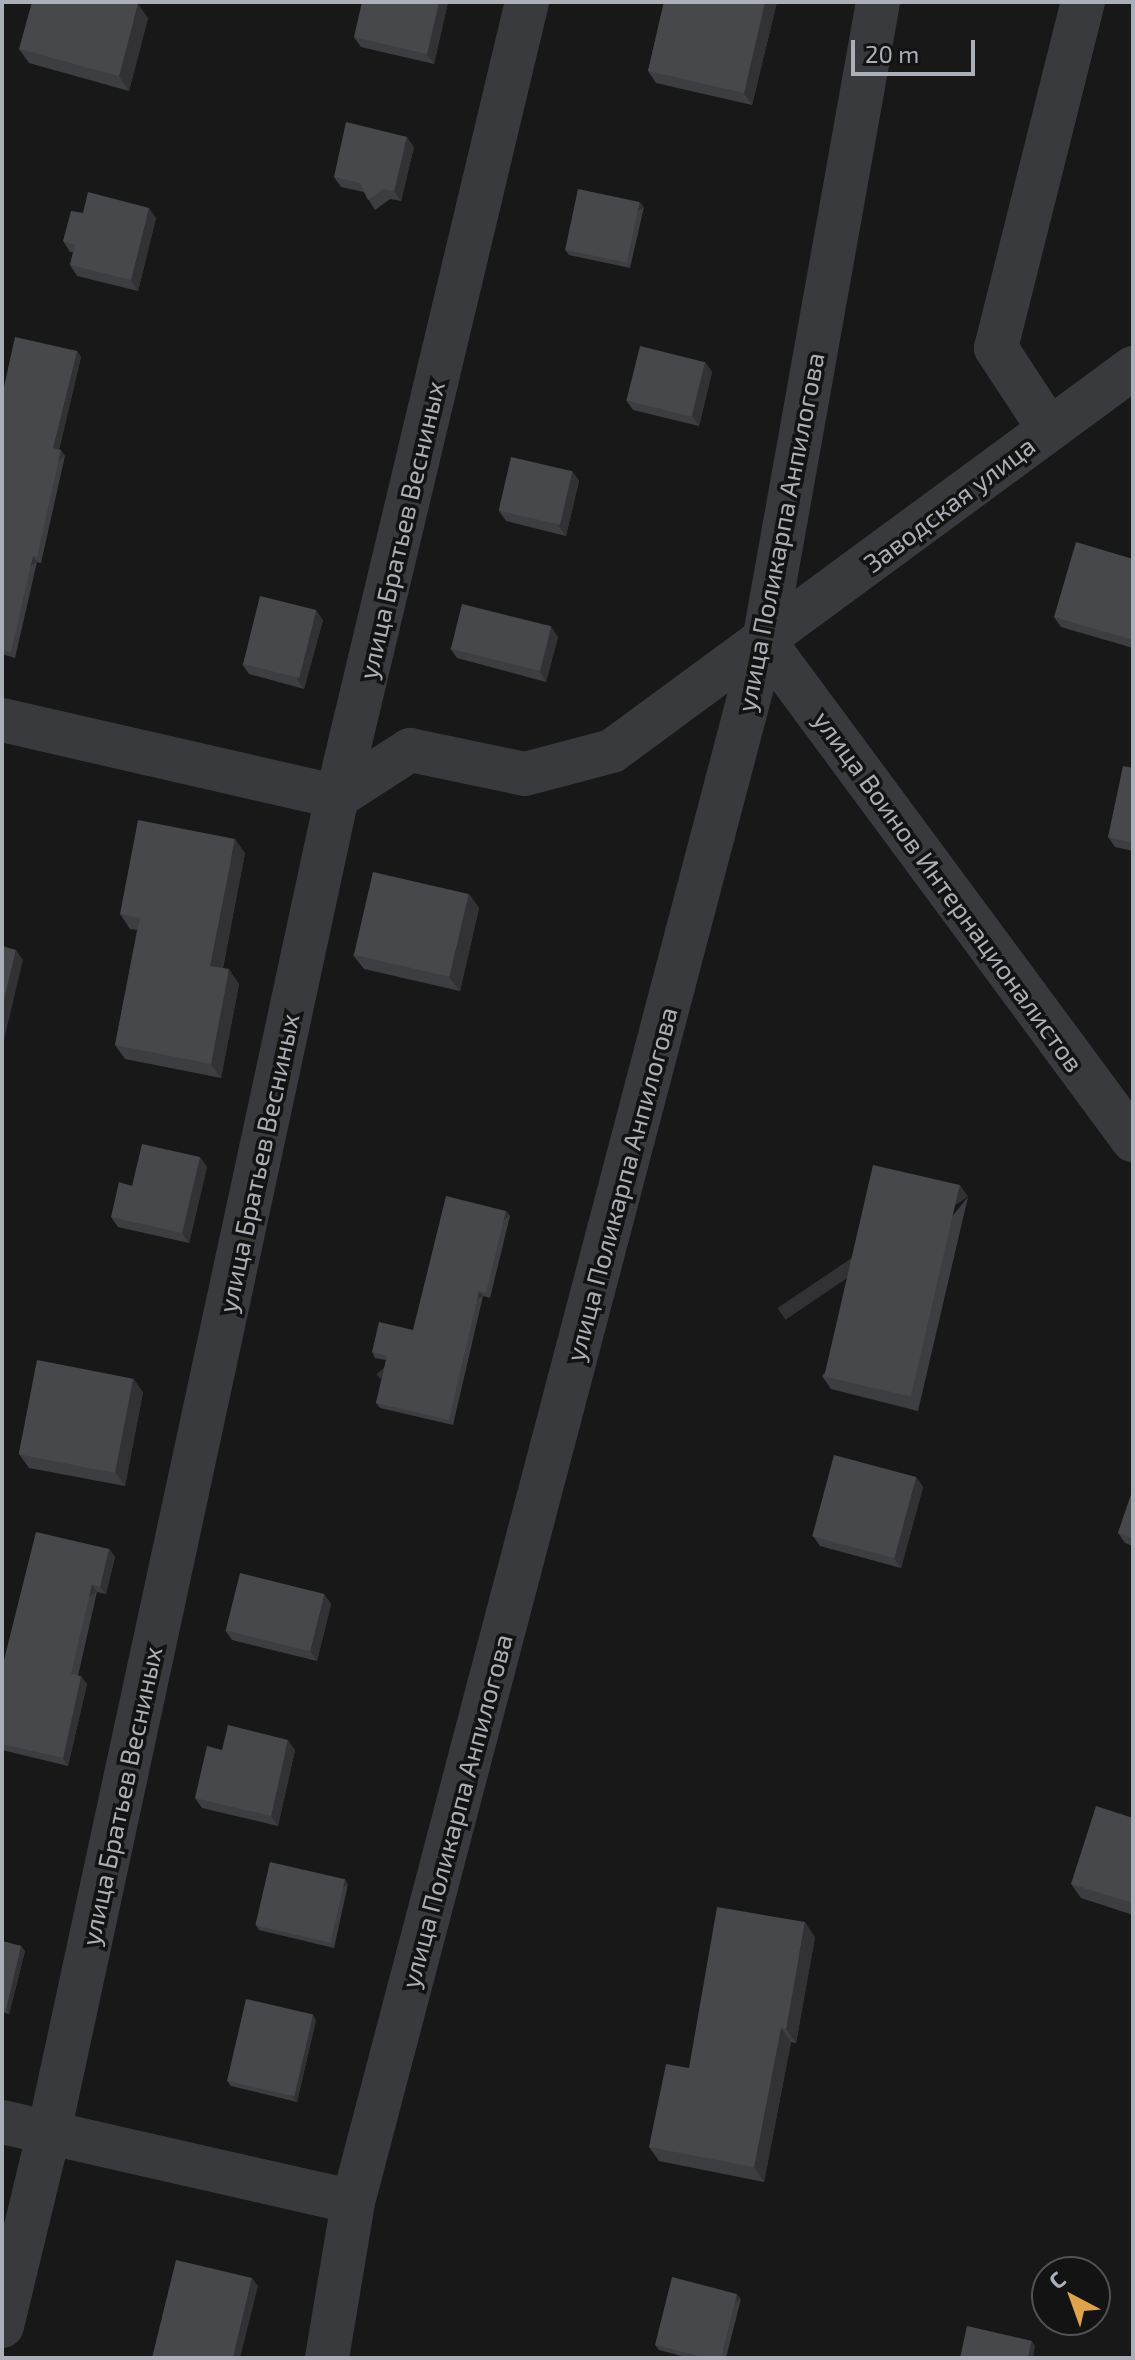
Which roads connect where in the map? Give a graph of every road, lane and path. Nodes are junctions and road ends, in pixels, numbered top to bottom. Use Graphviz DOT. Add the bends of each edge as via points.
graph roads {
  1 [pos="527,2"];
  2 [pos="878,2"];
  3 [pos="1083,2"];
  4 [pos="1133,368"];
  5 [pos="1049,429"];
  6 [pos="764,641"];
  7 [pos="2,720"];
  8 [pos="337,797"];
  9 [pos="1133,1140"];
  10 [pos="2,2122"];
  11 [pos="49,2132"];
  12 [pos="353,2202"];
  13 [pos="2,2326"];
  14 [pos="327,2358"];
  1 -- 8 [label="street, улица Братьев Весниных"];
  2 -- 6 [label="street, улица Поликарпа Анпилогова"];
  3 -- 5 [label="street" via="996,348"];
  4 -- 5 [label="street, Заводская улица"];
  5 -- 6 [label="street, Заводская улица"];
  6 -- 8 [label="street, Заводская улица" via="612,751 525,774 410,750"];
  6 -- 9 [label="street, улица Воинов Интернационалистов"];
  6 -- 12 [label="street, улица Поликарпа Анпилогова"];
  7 -- 8 [label="street"];
  8 -- 11 [label="street, улица Братьев Весниных"];
  10 -- 11 [label="street"];
  11 -- 12 [label="street"];
  11 -- 13 [label="street, улица Братьев Весниных"];
  12 -- 14 [label="street, улица Поликарпа Анпилогова"];
}
